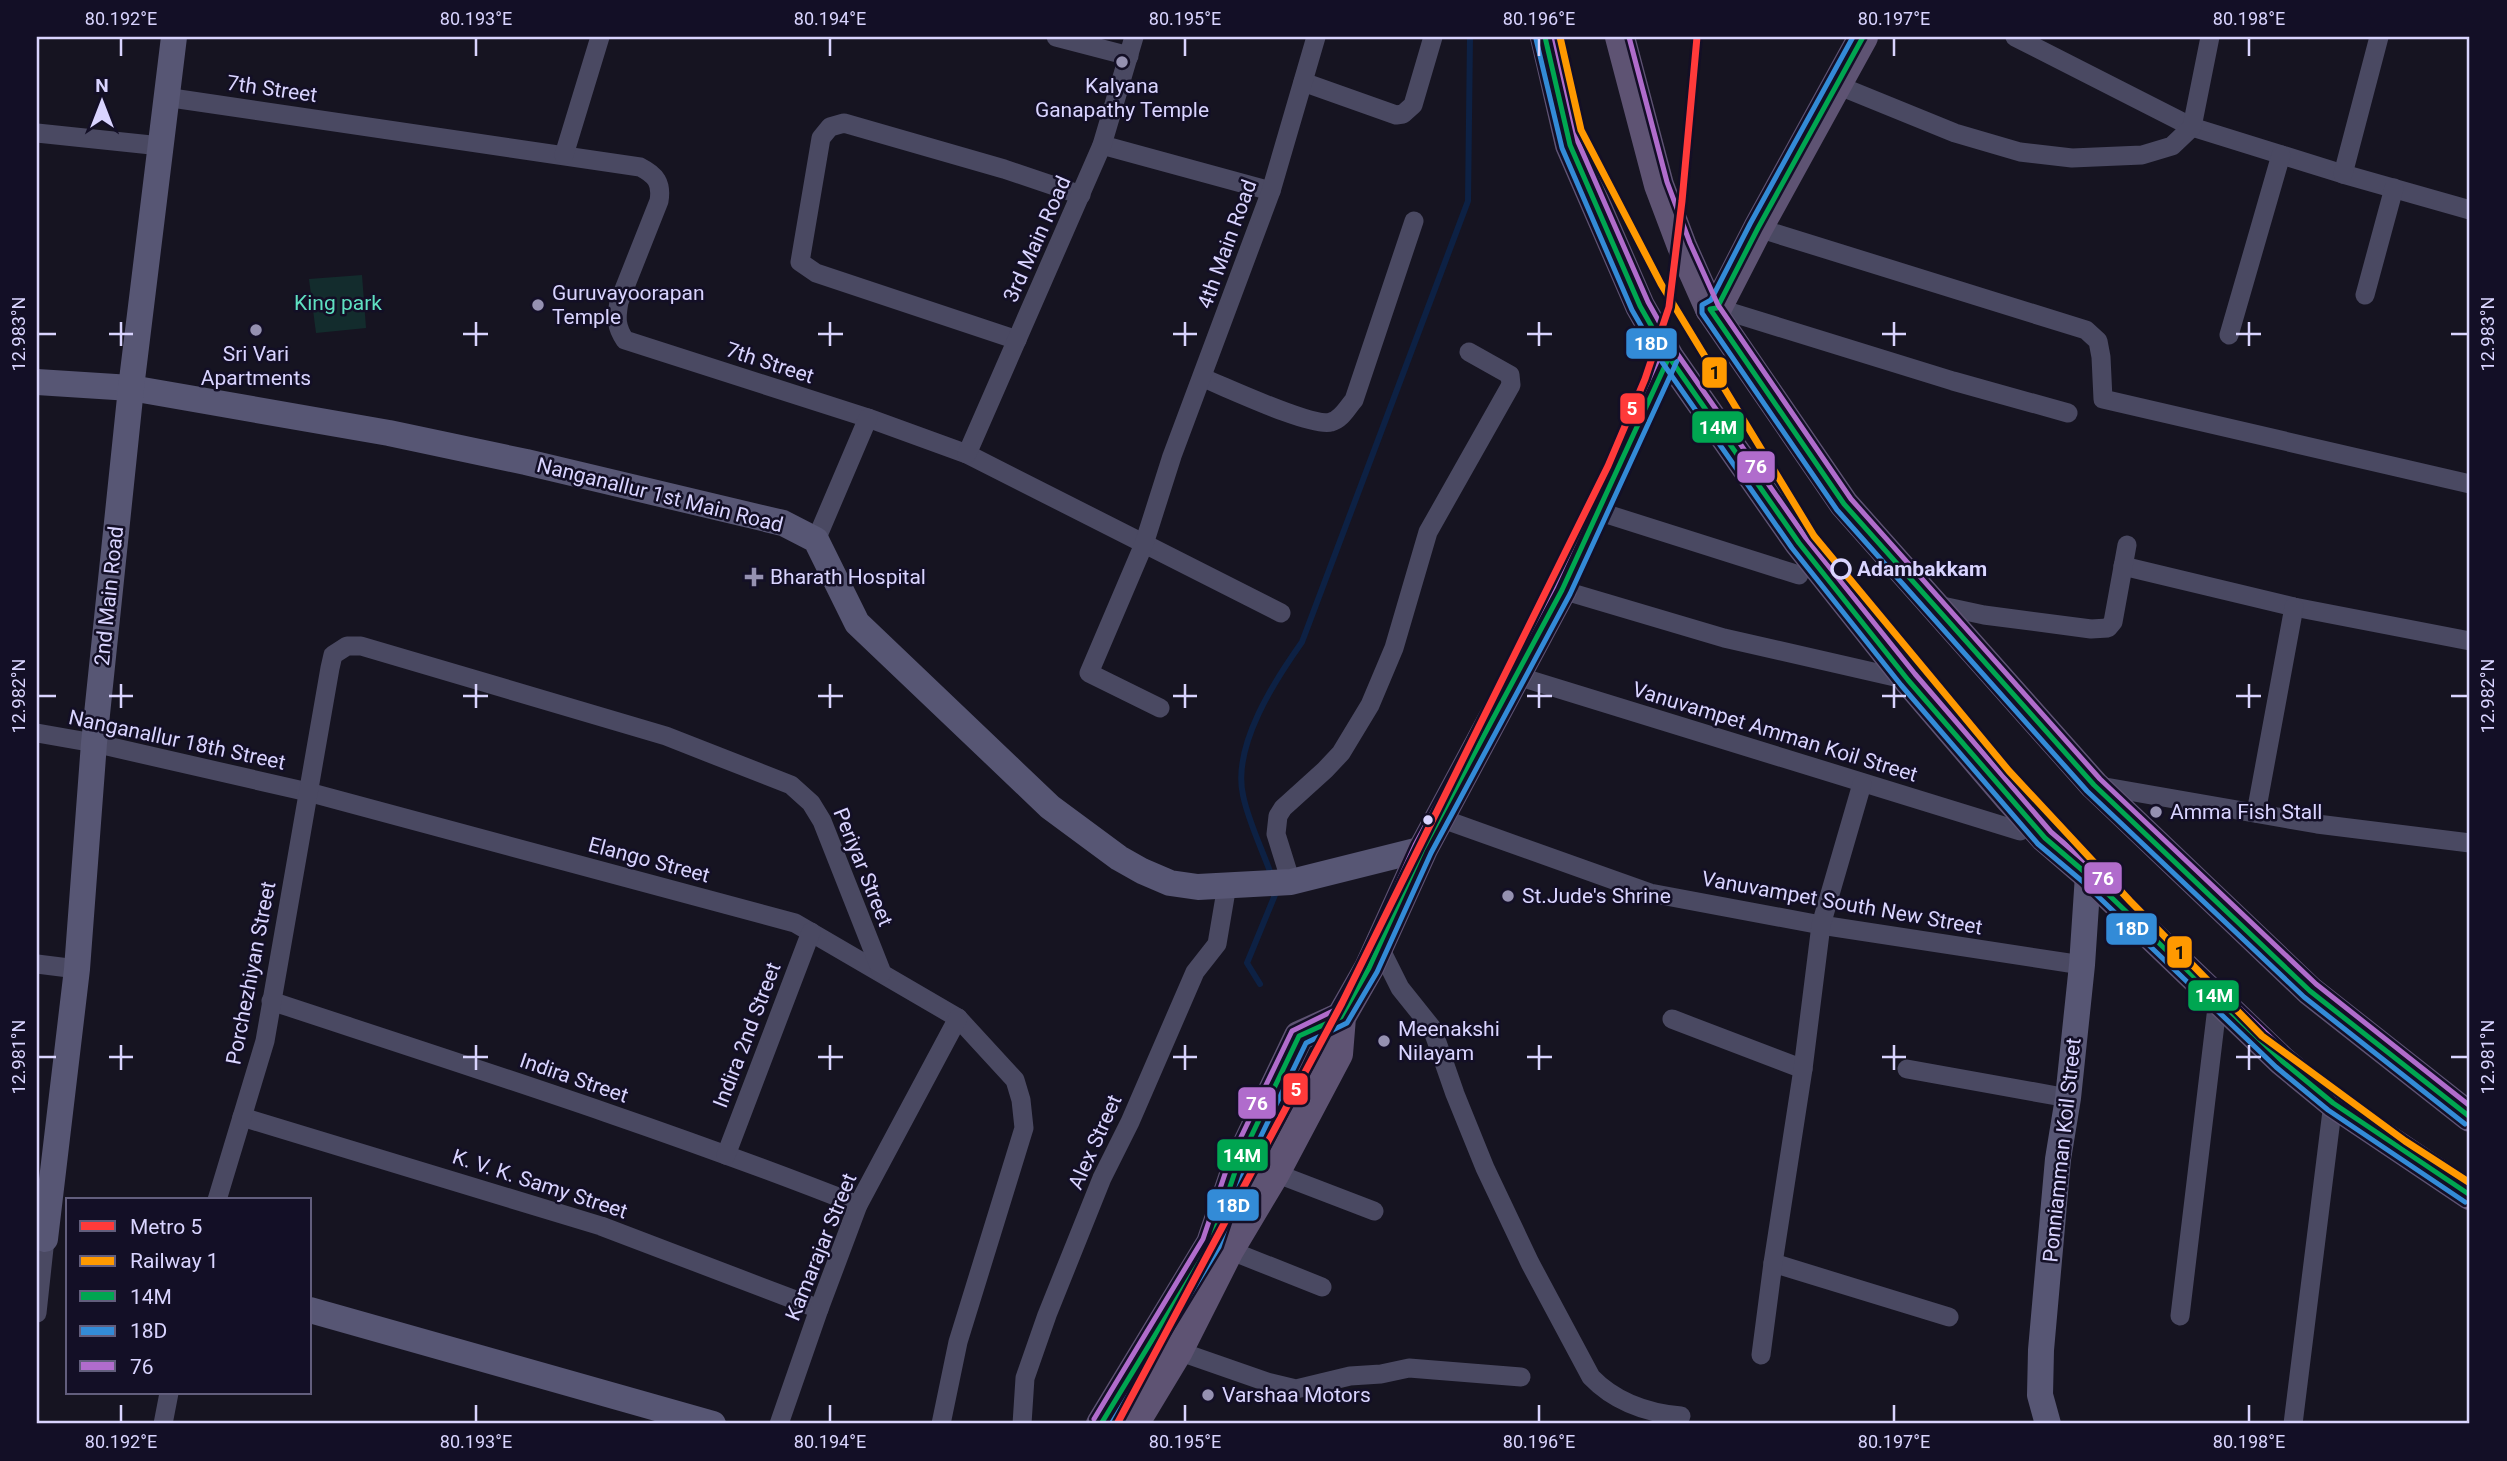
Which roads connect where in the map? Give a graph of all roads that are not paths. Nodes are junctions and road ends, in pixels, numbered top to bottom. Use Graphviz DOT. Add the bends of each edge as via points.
graph roads {
  1 [pos="174,37"];
  2 [pos="600,37"];
  3 [pos="1056,37"];
  4 [pos="1134,37"];
  5 [pos="1316,37"];
  6 [pos="1433,37"];
  7 [pos="1545,37"];
  8 [pos="1620,37"];
  9 [pos="1863,37"];
  10 [pos="2015,37"];
  11 [pos="2210,37"];
  12 [pos="2379,37"];
  13 [pos="1129,56"];
  14 [pos="1303,82"];
  15 [pos="1837,85"];
  16 [pos="165,97"];
  17 [pos="2192,127"];
  18 [pos="37,133"];
  19 [pos="1102,145"];
  20 [pos="162,146"];
  21 [pos="564,155"];
  22 [pos="2281,155"];
  23 [pos="2343,174"];
  24 [pos="2394,188"];
  25 [pos="1271,191"];
  26 [pos="1081,195"];
  27 [pos="2470,210"];
  28 [pos="1414,221"];
  29 [pos="1758,228"];
  30 [pos="2365,296"];
  31 [pos="1714,309"];
  32 [pos="2230,335"];
  33 [pos="1017,340"];
  34 [pos="1469,352"];
  35 [pos="1203,378"];
  36 [pos="37,382"];
  37 [pos="131,388"];
  38 [pos="2068,413"];
  39 [pos="868,418"];
  40 [pos="967,454"];
  41 [pos="2470,484"];
  42 [pos="1597,511"];
  43 [pos="816,540"];
  44 [pos="1144,544"];
  45 [pos="2127,545"];
  46 [pos="2123,566"];
  47 [pos="1799,575"];
  48 [pos="1562,590"];
  49 [pos="1933,604"];
  50 [pos="2294,607"];
  51 [pos="1281,613"];
  52 [pos="2470,641"];
  53 [pos="1517,676"];
  54 [pos="1908,680"];
  55 [pos="1160,708"];
  56 [pos="37,733"];
  57 [pos="94,744"];
  58 [pos="1862,784"];
  59 [pos="791,785"];
  60 [pos="2094,785"];
  61 [pos="308,792"];
  62 [pos="2256,813"];
  63 [pos="1440,818"];
  64 [pos="2020,831"];
  65 [pos="2470,843"];
  66 [pos="1423,849"];
  67 [pos="2088,875"];
  68 [pos="1280,882"];
  69 [pos="1227,885"];
  70 [pos="1821,925"];
  71 [pos="811,932"];
  72 [pos="1374,957"];
  73 [pos="37,964"];
  74 [pos="2082,965"];
  75 [pos="78,969"];
  76 [pos="882,974"];
  77 [pos="2218,999"];
  78 [pos="271,1001"];
  79 [pos="1341,1017"];
  80 [pos="958,1018"];
  81 [pos="1672,1019"];
  82 [pos="1803,1069"];
  83 [pos="1907,1069"];
  84 [pos="2068,1098"];
  85 [pos="2333,1103"];
  86 [pos="2470,1116"];
  87 [pos="242,1117"];
  88 [pos="726,1155"];
  89 [pos="1275,1173"];
  90 [pos="2470,1195"];
  91 [pos="218,1198"];
  92 [pos="858,1205"];
  93 [pos="1374,1211"];
  94 [pos="50,1241"];
  95 [pos="1229,1250"];
  96 [pos="1773,1264"];
  97 [pos="1322,1287"];
  98 [pos="819,1309"];
  99 [pos="312,1311"];
  100 [pos="37,1313"];
  101 [pos="2180,1316"];
  102 [pos="1949,1317"];
  103 [pos="1178,1351"];
  104 [pos="1761,1354"];
  105 [pos="1521,1377"];
  106 [pos="169,1394"];
  107 [pos="1681,1416"];
  108 [pos="2048,1423"];
  109 [pos="163,1424"];
  110 [pos="713,1424"];
  111 [pos="779,1424"];
  112 [pos="941,1424"];
  113 [pos="1022,1424"];
  114 [pos="1101,1424"];
  115 [pos="1133,1424"];
  116 [pos="2293,1424"];
  1 -- 16 [label="street, 2nd Main Road"];
  2 -- 21 [label="street"];
  3 -- 13 [label="street"];
  4 -- 13 [label="street, 3rd Main Road"];
  5 -- 14 [label="street, 4th Main Road"];
  6 -- 14 [label="street" via="1412,105 1403,114"];
  7 -- 54 [label="main road" via="1570,145 1640,306 1669,357 1799,543"];
  8 -- 31 [label="main road" via="1659,185 1682,246"];
  9 -- 15 [label="main road"];
  10 -- 17 [label="street"];
  11 -- 17 [label="street"];
  12 -- 23 [label="street"];
  13 -- 19 [label="street, 3rd Main Road"];
  14 -- 25 [label="street, 4th Main Road"];
  15 -- 17 [label="street" via="1955,133 2020,152 2113,158 2141,155 2172,146"];
  15 -- 29 [label="main road"];
  16 -- 20 [label="street, 2nd Main Road"];
  16 -- 21 [label="street, 7th Street"];
  17 -- 22 [label="street"];
  18 -- 20 [label="street"];
  19 -- 25 [label="street"];
  19 -- 26 [label="street, 3rd Main Road"];
  20 -- 37 [label="street, 2nd Main Road"];
  21 -- 39 [label="street, 7th Street" via="640,167 660,185 659,201 619,302 617,328 625,340"];
  22 -- 23 [label="street"];
  22 -- 32 [label="street"];
  23 -- 24 [label="street"];
  24 -- 27 [label="street"];
  24 -- 30 [label="street"];
  25 -- 35 [label="street, 4th Main Road"];
  26 -- 33 [label="street, 3rd Main Road"];
  26 -- 33 [label="street" via="844,123 830,127 821,138 800,262 816,274"];
  28 -- 35 [label="street" via="1354,400 1342,416 1333,422 1312,422"];
  29 -- 31 [label="main road"];
  29 -- 41 [label="street" via="2086,330 2098,341 2103,398"];
  31 -- 38 [label="street"];
  31 -- 49 [label="main road" via="1844,504"];
  33 -- 40 [label="street, 3rd Main Road"];
  34 -- 68 [label="street" via="1510,375 1511,385 1429,532 1394,648 1370,705 1340,752 1278,816"];
  35 -- 44 [label="street, 4th Main Road"];
  36 -- 37 [label="street, Nanganallur 1st Main Road"];
  37 -- 43 [label="street, Nanganallur 1st Main Road" via="526,462 783,523"];
  37 -- 57 [label="street, 2nd Main Road"];
  39 -- 40 [label="street, 7th Street"];
  39 -- 43 [label="street"];
  40 -- 44 [label="street, 7th Street"];
  42 -- 47 [label="street"];
  43 -- 69 [label="street" via="856,623 1051,807 1119,858 1170,883"];
  44 -- 51 [label="street, 7th Street"];
  44 -- 55 [label="street, 4th Main Road" via="1089,673"];
  45 -- 46 [label="street"];
  46 -- 49 [label="street" via="2108,628 1984,615"];
  46 -- 50 [label="street"];
  48 -- 53 [label="main road"];
  48 -- 54 [label="street" via="1724,638"];
  49 -- 60 [label="main road"];
  50 -- 52 [label="street"];
  50 -- 62 [label="street"];
  53 -- 58 [label="street, Vanuvampet Amman Koil Street"];
  53 -- 63 [label="main road"];
  54 -- 67 [label="main road" via="2045,838"];
  56 -- 57 [label="street, Nanganallur 18th Street"];
  57 -- 61 [label="street, Nanganallur 18th Street"];
  57 -- 75 [label="street, 2nd Main Road"];
  58 -- 64 [label="street, Vanuvampet Amman Koil Street"];
  58 -- 70 [label="street"];
  59 -- 61 [label="street, Porchezhiyan Street" via="666,736 362,646 347,646 334,655"];
  59 -- 76 [label="street, Periyar Street" via="822,821"];
  60 -- 62 [label="street"];
  60 -- 86 [label="main road" via="2310,991"];
  61 -- 71 [label="street, Elango Street" via="795,923"];
  61 -- 78 [label="street, Porchezhiyan Street"];
  62 -- 65 [label="street"];
  63 -- 66 [label="main road"];
  63 -- 70 [label="street, Vanuvampet South New Street" via="1650,893"];
  66 -- 68 [label="street"];
  66 -- 72 [label="main road"];
  67 -- 74 [label="street, Ponniamman Koil Street"];
  67 -- 77 [label="main road"];
  68 -- 69 [label="street"];
  69 -- 113 [label="street, Alex Street" via="1217,944 1195,972 1046,1315 1025,1378"];
  70 -- 74 [label="street, Vanuvampet South New Street"];
  70 -- 82 [label="street"];
  71 -- 76 [label="street, Elango Street"];
  71 -- 88 [label="street, Indira 2nd Street"];
  72 -- 79 [label="main road"];
  72 -- 107 [label="street" via="1432,1028 1485,1168 1585,1368 1602,1389 1628,1403"];
  73 -- 75 [label="street"];
  74 -- 84 [label="street, Ponniamman Koil Street"];
  75 -- 94 [label="street, 2nd Main Road"];
  76 -- 80 [label="street, Elango Street"];
  77 -- 85 [label="main road"];
  77 -- 101 [label="street"];
  78 -- 87 [label="street, Porchezhiyan Street" via="265,1041"];
  78 -- 88 [label="street, Indira Street"];
  79 -- 89 [label="main road" via="1338,1054"];
  79 -- 114 [label="main road" via="1299,1036 1237,1166 1211,1243"];
  80 -- 92 [label="street, Kamarajar Street"];
  80 -- 112 [label="street, Elango Street" via="1015,1080 1024,1128 958,1342"];
  81 -- 82 [label="street"];
  82 -- 96 [label="street"];
  83 -- 84 [label="street"];
  84 -- 108 [label="street, Ponniamman Koil Street" via="2041,1349 2040,1395"];
  85 -- 90 [label="main road"];
  85 -- 116 [label="street"];
  87 -- 91 [label="street, Porchezhiyan Street"];
  87 -- 98 [label="street, K. V. K. Samy Street" via="601,1226"];
  88 -- 92 [label="street, Indira Street"];
  89 -- 93 [label="street"];
  89 -- 95 [label="main road"];
  92 -- 98 [label="street, Kamarajar Street"];
  94 -- 100 [label="street"];
  95 -- 97 [label="street"];
  95 -- 103 [label="main road"];
  96 -- 102 [label="street"];
  96 -- 104 [label="street"];
  98 -- 111 [label="street, Kamarajar Street"];
  99 -- 110 [label="street"];
  103 -- 105 [label="street" via="1296,1389 1409,1368"];
  103 -- 115 [label="main road"];
  106 -- 109 [label="street"];
}
